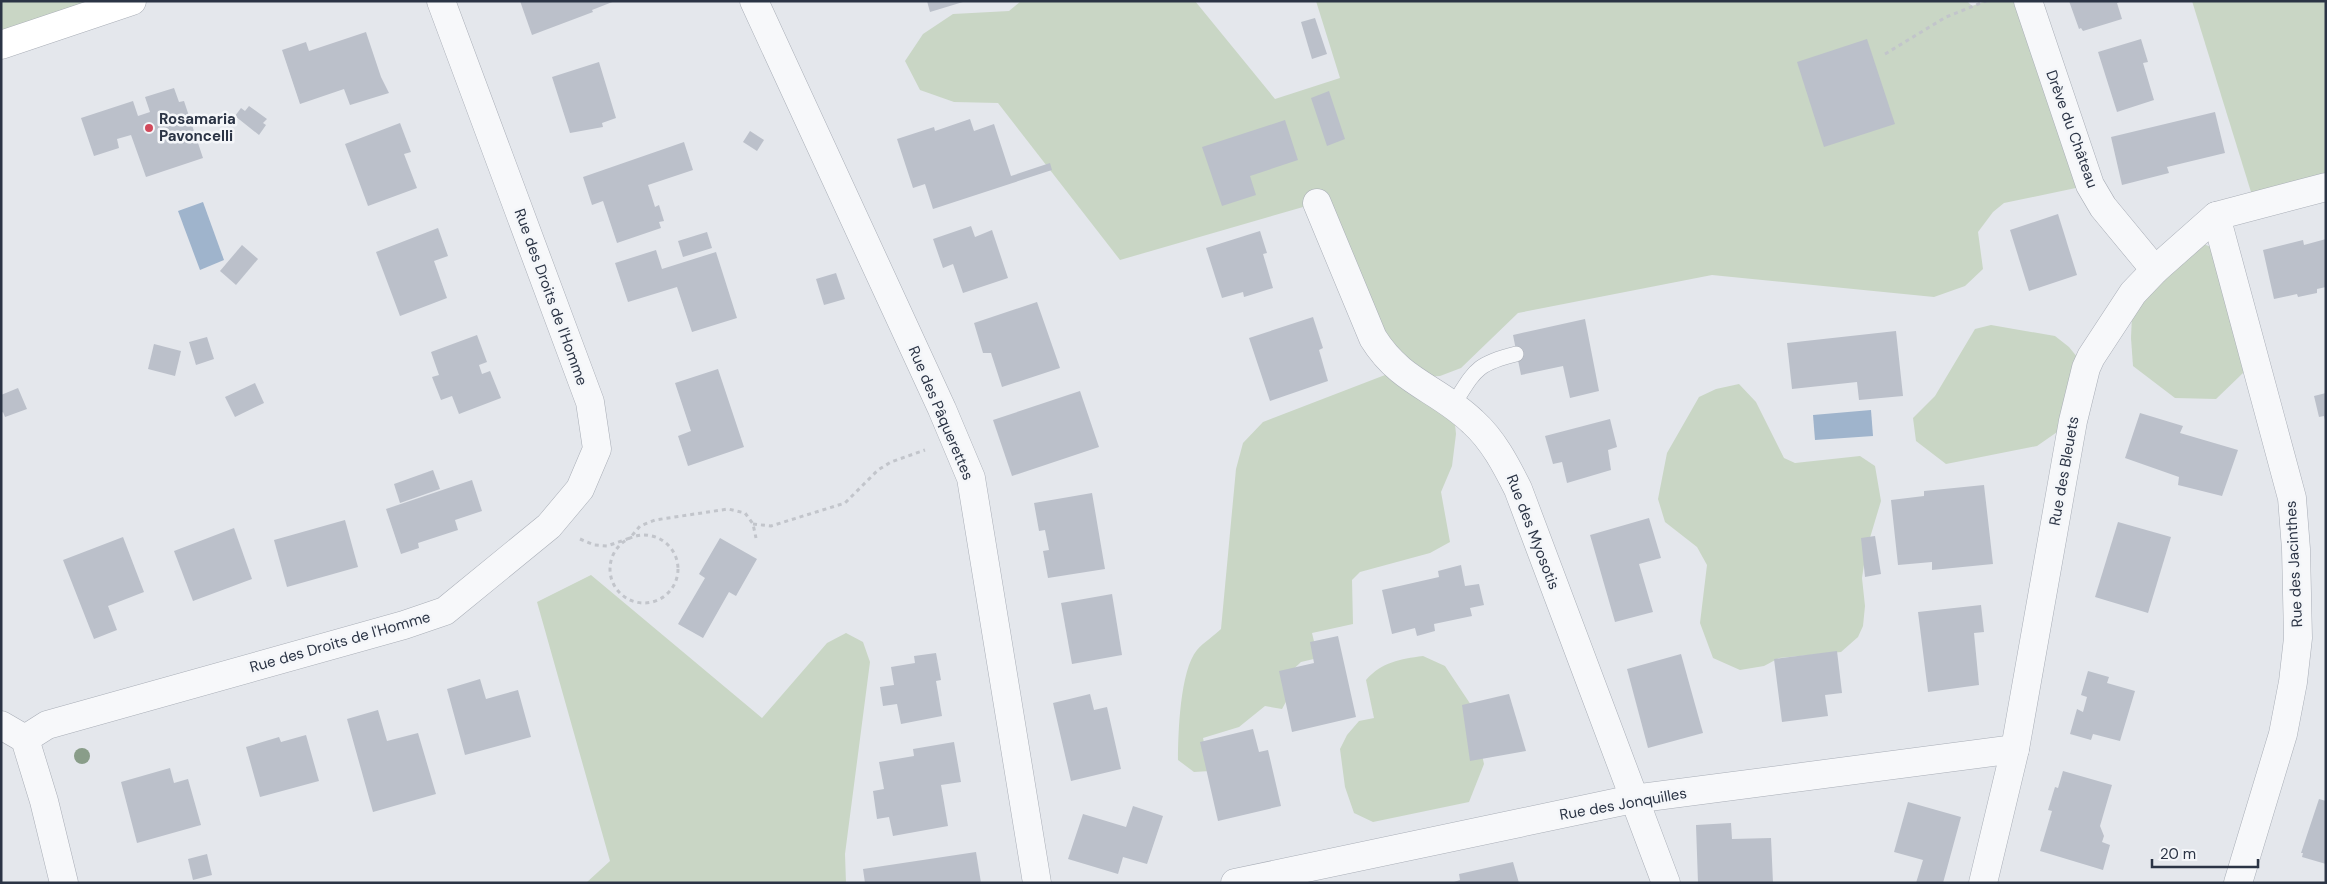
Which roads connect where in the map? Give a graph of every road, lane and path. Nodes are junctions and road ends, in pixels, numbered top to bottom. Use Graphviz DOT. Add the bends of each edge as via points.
graph roads {
  1 [pos="132,1"];
  2 [pos="441,1"];
  3 [pos="754,1"];
  4 [pos="1986,1"];
  5 [pos="2028,1"];
  6 [pos="1,45"];
  7 [pos="1885,54"];
  8 [pos="2326,187"];
  9 [pos="1317,203"];
  10 [pos="2216,216"];
  11 [pos="2155,270"];
  12 [pos="1516,354"];
  13 [pos="1453,405"];
  14 [pos="956,440"];
  15 [pos="753,524"];
  16 [pos="549,526"];
  17 [pos="630,538"];
  18 [pos="756,538"];
  19 [pos="1,724"];
  20 [pos="25,739"];
  21 [pos="2015,749"];
  22 [pos="1633,799"];
  23 [pos="64,883"];
  24 [pos="1037,883"];
  25 [pos="1235,883"];
  26 [pos="1666,883"];
  27 [pos="1982,883"];
  28 [pos="2238,883"];
  1 -- 6 [label="street"];
  2 -- 16 [label="street, Rue des Droits de l'Homme" via="590,402 597,449 580,489"];
  3 -- 14 [label="street, Rue des Pâquerettes"];
  4 -- 7 [label="path" via="1946,18"];
  5 -- 11 [label="street, Drève du Château" via="2090,184 2103,207"];
  8 -- 10 [label="street, Rue des Bleuets"];
  9 -- 13 [label="street, Rue des Myosotis" via="1380,350 1408,377"];
  10 -- 11 [label="street, Rue des Bleuets"];
  10 -- 28 [label="street, Rue des Jacinthes" via="2292,498 2296,549 2298,638 2293,682 2283,734"];
  11 -- 21 [label="street, Rue des Bleuets" via="2134,293 2086,368 2073,422"];
  12 -- 13 [label="lane" via="1492,360 1480,367"];
  13 -- 22 [label="street, Rue des Myosotis" via="1486,436 1518,489"];
  14 -- 15 [label="path" via="891,462 878,470 845,503 771,526"];
  14 -- 24 [label="street, Rue des Pâquerettes" via="970,478"];
  15 -- 17 [label="path" via="746,513 728,509 655,520 640,526"];
  15 -- 18 [label="path"];
  16 -- 17 [label="path" via="594,545 607,546"];
  16 -- 20 [label="street, Rue des Droits de l'Homme" via="445,611 47,724"];
  17 -- 17 [label="path" via="640,535 655,537 675,554 678,575 671,589 659,599 648,603 636,602 617,589 611,566 620,545"];
  19 -- 20 [label="street"];
  20 -- 23 [label="street"];
  21 -- 22 [label="street, Rue des Jonquilles"];
  21 -- 27 [label="street, Rue des Bleuets"];
  22 -- 25 [label="street, Rue des Jonquilles"];
  22 -- 26 [label="street, Rue des Myosotis"];
}
